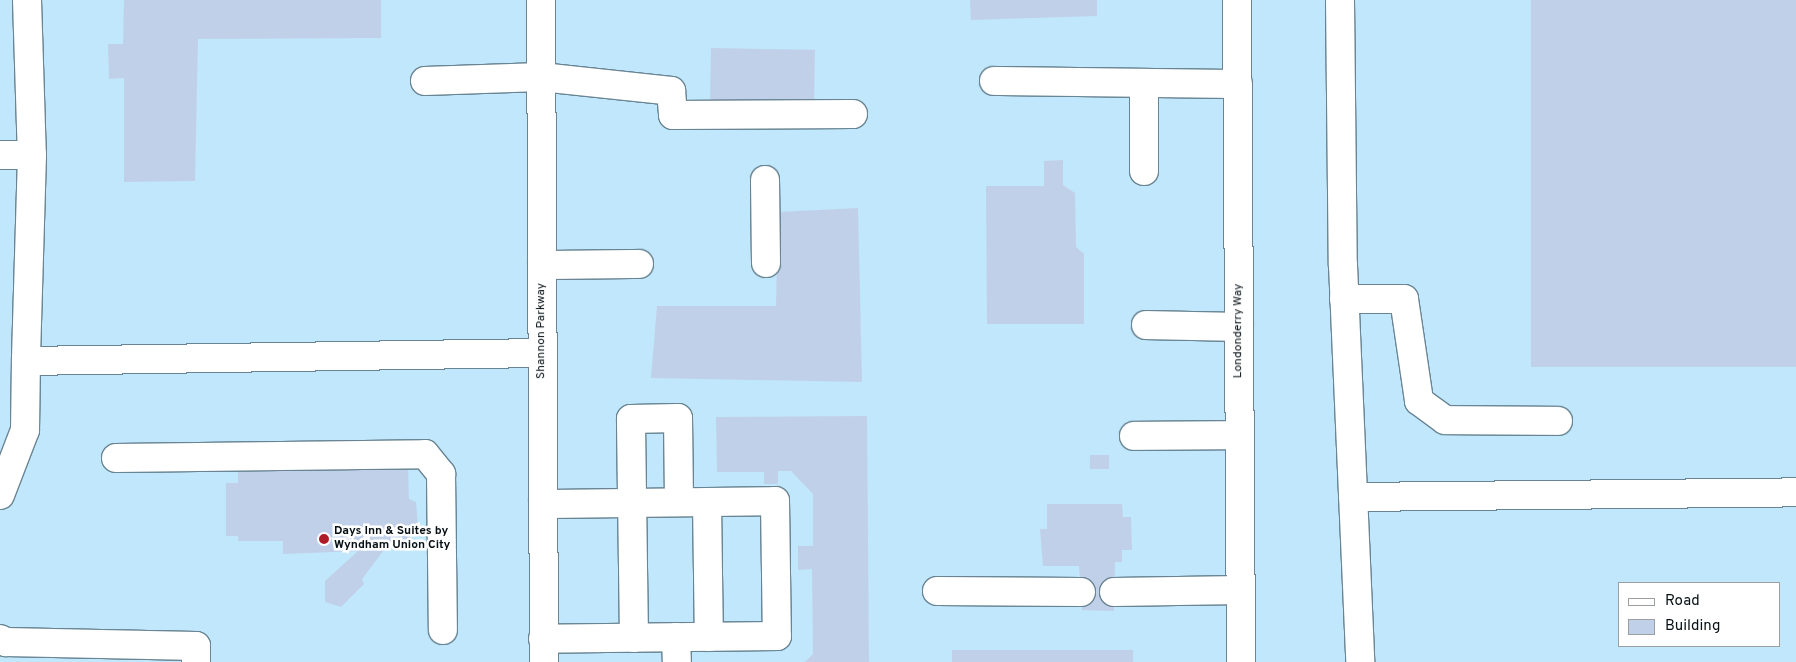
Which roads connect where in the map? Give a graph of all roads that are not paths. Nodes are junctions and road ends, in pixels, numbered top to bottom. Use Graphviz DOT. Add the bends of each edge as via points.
graph roads {
  1 [pos="27,0"];
  2 [pos="540,0"];
  3 [pos="1237,0"];
  4 [pos="1340,0"];
  5 [pos="541,77"];
  6 [pos="425,81"];
  7 [pos="994,81"];
  8 [pos="1144,84"];
  9 [pos="1238,84"];
  10 [pos="853,114"];
  11 [pos="0,155"];
  12 [pos="32,155"];
  13 [pos="1144,171"];
  14 [pos="765,180"];
  15 [pos="766,263"];
  16 [pos="639,264"];
  17 [pos="542,265"];
  18 [pos="1344,300"];
  19 [pos="1146,325"];
  20 [pos="1239,327"];
  21 [pos="542,353"];
  22 [pos="26,361"];
  23 [pos="1558,421"];
  24 [pos="1240,434"];
  25 [pos="1134,436"];
  26 [pos="116,458"];
  27 [pos="1796,492"];
  28 [pos="0,495"];
  29 [pos="1353,497"];
  30 [pos="679,502"];
  31 [pos="707,502"];
  32 [pos="632,503"];
  33 [pos="543,504"];
  34 [pos="1241,590"];
  35 [pos="937,592"];
  36 [pos="1081,592"];
  37 [pos="1114,592"];
  38 [pos="443,630"];
  39 [pos="709,637"];
  40 [pos="0,639"];
  41 [pos="631,646"];
  42 [pos="543,650"];
  43 [pos="676,650"];
  44 [pos="29,652"];
  45 [pos="196,662"];
  46 [pos="1241,662"];
  47 [pos="1360,662"];
  1 -- 12 [label="street"];
  2 -- 5 [label="street, Shannon Parkway"];
  3 -- 9 [label="street, Londonderry Way"];
  4 -- 18 [label="street"];
  5 -- 6 [label="street"];
  5 -- 10 [label="street" via="671,91 673,114"];
  5 -- 17 [label="street, Shannon Parkway"];
  7 -- 8 [label="street"];
  8 -- 9 [label="street"];
  8 -- 13 [label="street"];
  9 -- 20 [label="street, Londonderry Way"];
  11 -- 12 [label="street"];
  12 -- 22 [label="street"];
  14 -- 15 [label="street"];
  16 -- 17 [label="street"];
  17 -- 21 [label="street, Shannon Parkway"];
  18 -- 23 [label="street" via="1404,300 1419,401 1445,420"];
  18 -- 29 [label="street"];
  19 -- 20 [label="street"];
  20 -- 24 [label="street, Londonderry Way"];
  21 -- 22 [label="street"];
  21 -- 33 [label="street, Shannon Parkway"];
  22 -- 28 [label="street" via="24,430"];
  24 -- 25 [label="street"];
  24 -- 34 [label="street, Londonderry Way"];
  26 -- 38 [label="street" via="425,454 441,474"];
  27 -- 29 [label="street"];
  29 -- 47 [label="street"];
  30 -- 31 [label="street"];
  30 -- 32 [label="street"];
  30 -- 32 [label="street" via="678,418 631,419"];
  31 -- 39 [label="street"];
  31 -- 39 [label="street" via="775,501 777,636"];
  32 -- 33 [label="street"];
  32 -- 41 [label="street"];
  33 -- 42 [label="street, Shannon Parkway"];
  34 -- 37 [label="street"];
  34 -- 46 [label="street, Londonderry Way"];
  35 -- 36 [label="street"];
  39 -- 43 [label="street"];
  40 -- 44 [label="street"];
  41 -- 42 [label="street"];
  41 -- 43 [label="street"];
  44 -- 45 [label="street" via="196,646"];
}
